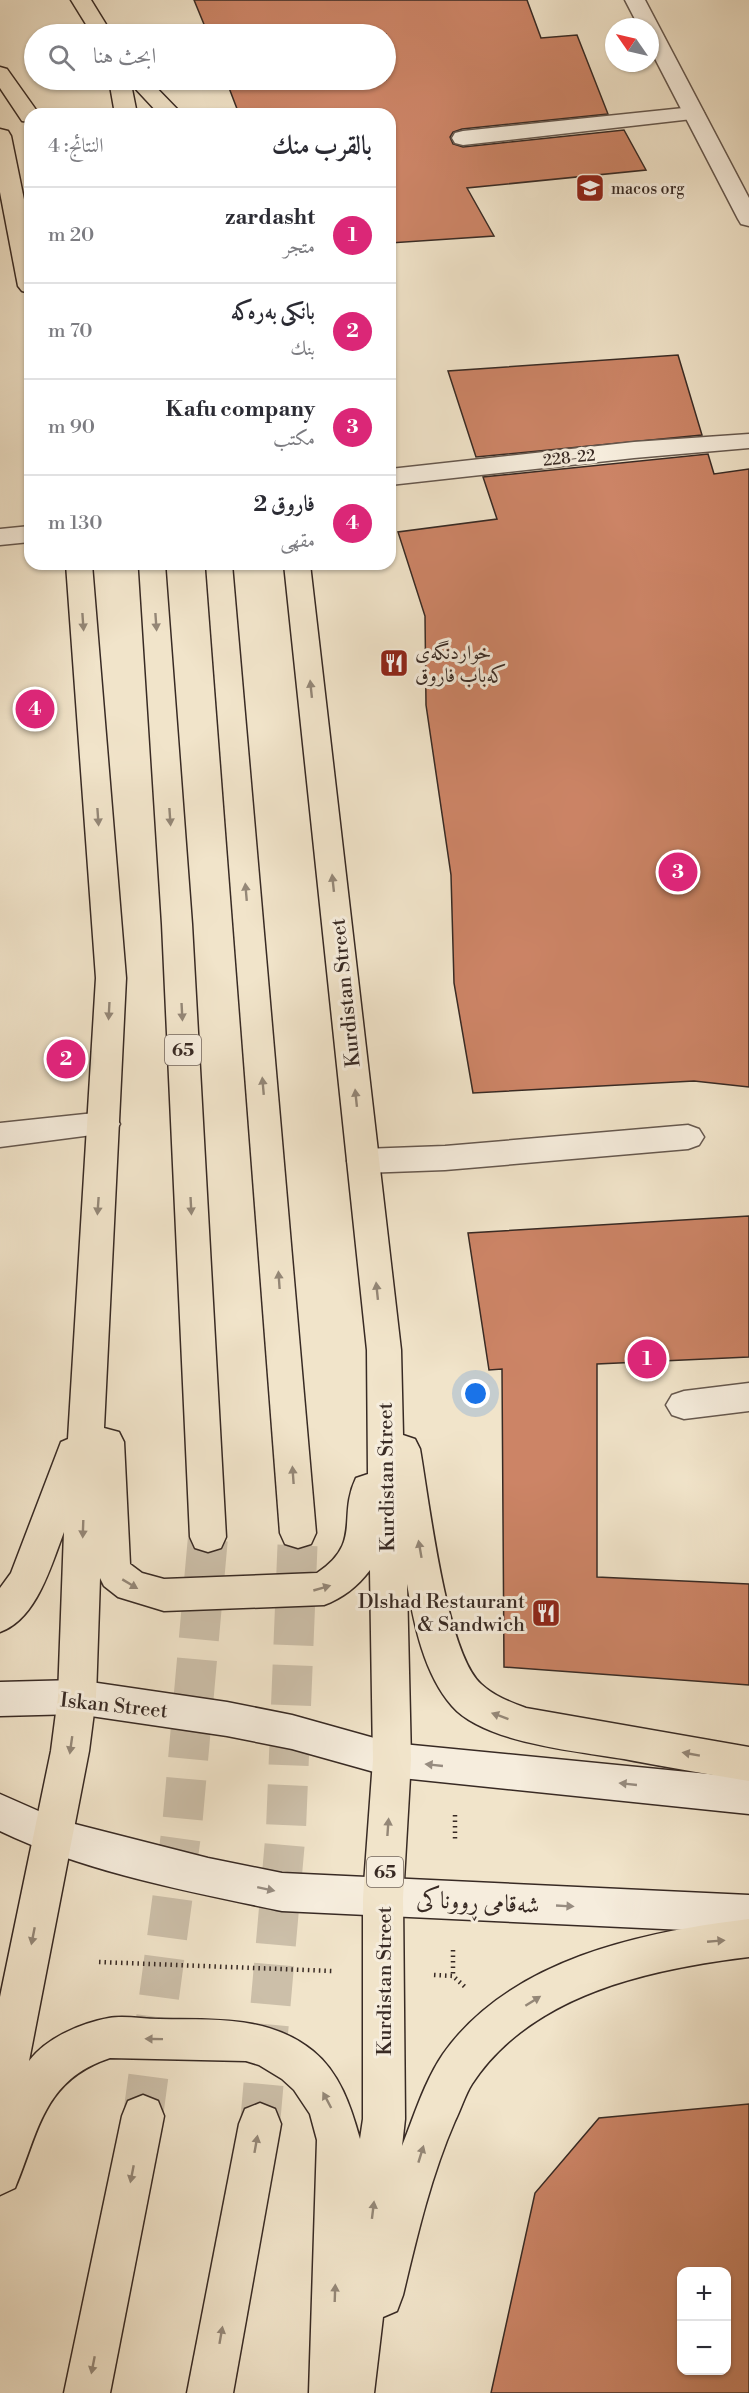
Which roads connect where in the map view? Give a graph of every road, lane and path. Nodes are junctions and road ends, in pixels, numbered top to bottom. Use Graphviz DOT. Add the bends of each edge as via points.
graph roads {
  1 [pos="81,0"];
  2 [pos="635,0"];
  3 [pos="645,18"];
  4 [pos="96,24"];
  5 [pos="659,46"];
  6 [pos="0,73"];
  7 [pos="121,90"];
  8 [pos="148,90"];
  9 [pos="24,108"];
  10 [pos="125,108"];
  11 [pos="165,108"];
  12 [pos="693,113"];
  13 [pos="0,136"];
  14 [pos="463,138"];
  15 [pos="749,219"];
  16 [pos="24,256"];
  17 [pos="749,441"];
  18 [pos="396,476"];
  19 [pos="24,535"];
  20 [pos="0,537"];
  21 [pos="79,570"];
  22 [pos="152,570"];
  23 [pos="219,570"];
  24 [pos="298,570"];
  25 [pos="104,1124"];
  26 [pos="0,1135"];
  27 [pos="688,1137"];
  28 [pos="363,1161"];
  29 [pos="95,1261"];
  30 [pos="384,1350"];
  31 [pos="749,1397"];
  32 [pos="684,1405"];
  33 [pos="87,1410"];
  34 [pos="298,1533"];
  35 [pos="208,1537"];
  36 [pos="0,1616"];
  37 [pos="77,1697"];
  38 [pos="0,1699"];
  39 [pos="392,1760"];
  40 [pos="749,1764"];
  41 [pos="749,1796"];
  42 [pos="0,1812"];
  43 [pos="53,1837"];
  44 [pos="383,1898"];
  45 [pos="749,1914"];
  46 [pos="749,1938"];
  47 [pos="99,1962"];
  48 [pos="342,1972"];
  49 [pos="434,1975"];
  50 [pos="469,1991"];
  51 [pos="0,2100"];
  52 [pos="143,2116"];
  53 [pos="260,2124"];
  54 [pos="0,2173"];
  55 [pos="87,2393"];
  56 [pos="210,2393"];
  57 [pos="332,2393"];
  58 [pos="351,2393"];
  59 [pos="357,2393"];
  1 -- 4 [label="highway"];
  2 -- 3 [label="main road"];
  5 -- 12 [label="main road"];
  6 -- 9 [label="highway"];
  7 -- 10 [label="highway"];
  8 -- 11 [label="highway"];
  12 -- 14 [label="main road"];
  12 -- 15 [label="main road"];
  13 -- 16 [label="highway"];
  17 -- 18 [label="main road, 228-22"];
  19 -- 20 [label="main road"];
  21 -- 25 [label="highway, one-way" via="111,978"];
  22 -- 35 [label="highway, 65, one-way" via="177,924"];
  34 -- 23 [label="highway, one-way"];
  28 -- 24 [label="highway, Kurdistan Street / 65, one-way"];
  25 -- 26 [label="main road"];
  25 -- 29 [label="highway, one-way"];
  27 -- 28 [label="main road" via="445,1158"];
  30 -- 28 [label="highway, Kurdistan Street / 65, one-way"];
  29 -- 30 [label="highway, one-way" via="103,1348 110,1553 117,1575 138,1589 174,1596 318,1590 345,1574 363,1550"];
  29 -- 33 [label="highway"];
  30 -- 39 [label="highway, Kurdistan Street / 65"];
  40 -- 30 [label="highway, one-way" via="525,1725 488,1711 467,1696 453,1677 432,1620"];
  31 -- 32 [label="main road"];
  33 -- 36 [label="highway" via="40,1551 26,1582"];
  33 -- 37 [label="highway, one-way"];
  37 -- 38 [label="main road, Iskan Street"];
  37 -- 39 [label="main road, Iskan Street" via="227,1719 292,1732"];
  37 -- 43 [label="highway, one-way"];
  41 -- 39 [label="main road, one-way"];
  44 -- 39 [label="highway, Kurdistan Street / 65, one-way"];
  42 -- 43 [label="main road"];
  43 -- 44 [label="main road, شەقامی ڕووناکی, one-way" via="282,1892"];
  43 -- 51 [label="highway, one-way"];
  44 -- 45 [label="main road, شەقامی ڕووناکی, one-way"];
  58 -- 44 [label="highway, Kurdistan Street / 65, one-way" via="384,2119"];
  59 -- 46 [label="highway, one-way" via="393,2243 424,2144 458,2069 499,2022 552,1989 619,1962 693,1944"];
  47 -- 48 [label="path"];
  49 -- 50 [label="path" via="453,1976"];
  52 -- 55 [label="highway, one-way"];
  56 -- 53 [label="highway, one-way"];
  57 -- 54 [label="highway, one-way" via="339,2140 329,2102 316,2083 294,2063 246,2041 110,2038 89,2043 70,2051 40,2080 24,2105"];
}
